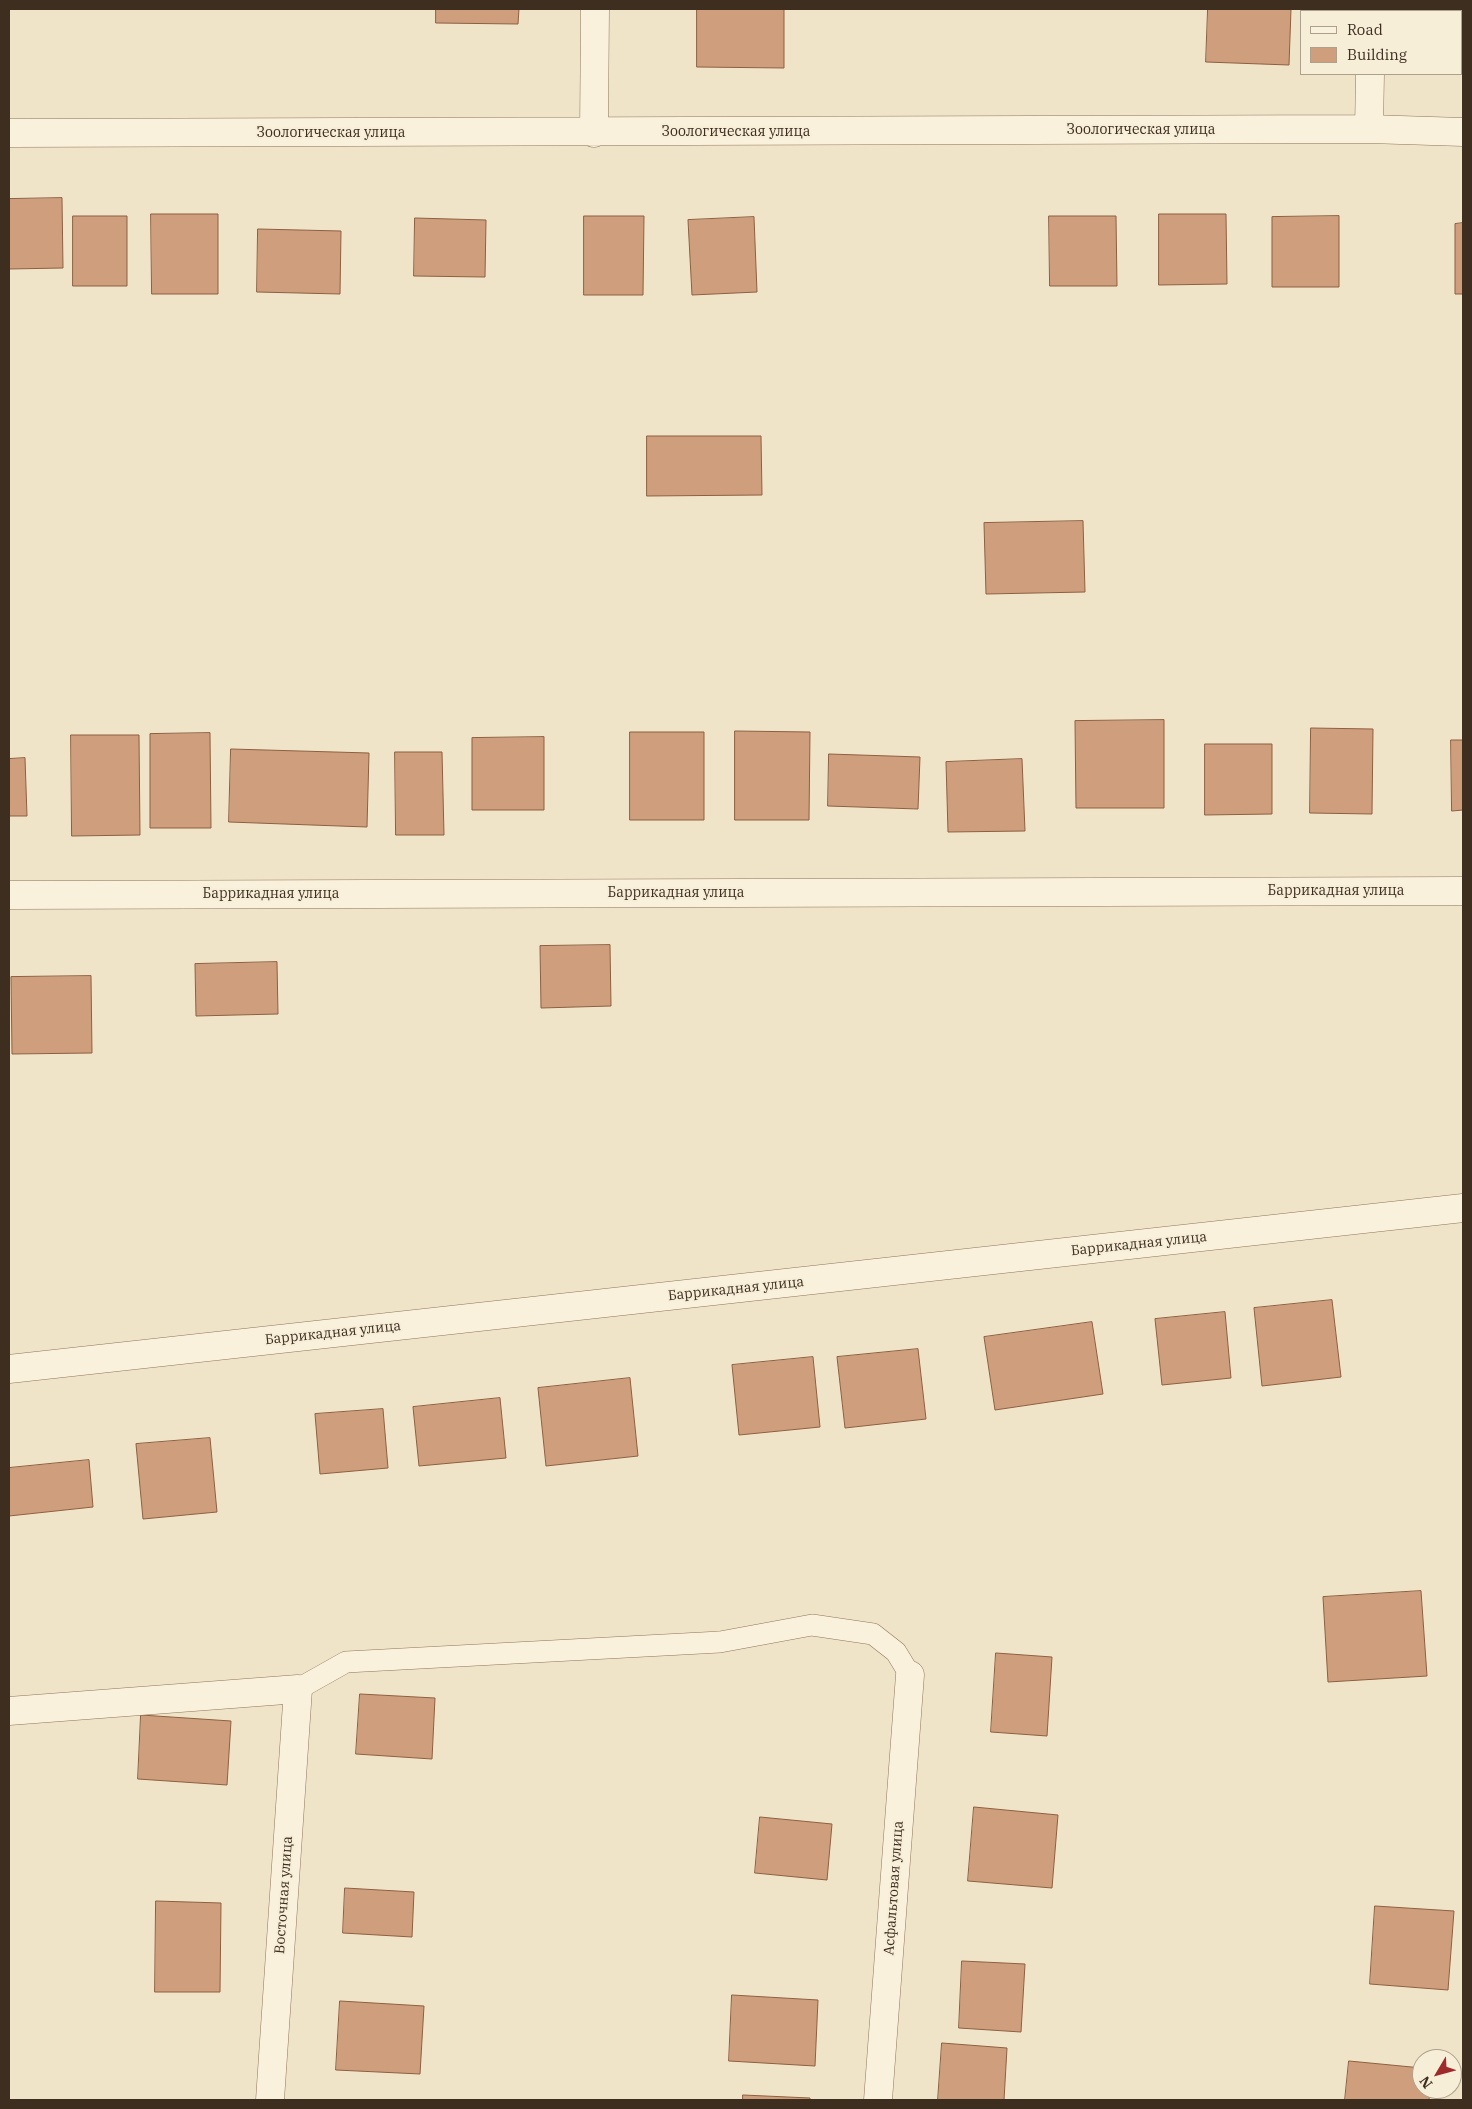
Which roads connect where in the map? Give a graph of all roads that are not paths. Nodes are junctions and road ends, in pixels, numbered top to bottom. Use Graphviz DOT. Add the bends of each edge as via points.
graph roads {
  1 [pos="595,9"];
  2 [pos="1370,75"];
  3 [pos="1369,129"];
  4 [pos="1463,132"];
  5 [pos="9,133"];
  6 [pos="594,133"];
  7 [pos="1463,891"];
  8 [pos="9,895"];
  9 [pos="1463,1208"];
  10 [pos="9,1369"];
  11 [pos="910,1675"];
  12 [pos="298,1689"];
  13 [pos="9,1710"];
  14 [pos="270,2100"];
  15 [pos="878,2100"];
  1 -- 6 [label="street"];
  2 -- 3 [label="street"];
  3 -- 4 [label="street, Зоологическая улица"];
  3 -- 6 [label="street, Зоологическая улица"];
  5 -- 6 [label="street, Зоологическая улица"];
  7 -- 8 [label="street, Баррикадная улица"];
  9 -- 10 [label="street, Баррикадная улица"];
  11 -- 12 [label="lane" via="896,1652 873,1634 812,1625 720,1642 346,1662"];
  11 -- 15 [label="street, Асфальтовая улица"];
  12 -- 13 [label="street"];
  12 -- 14 [label="street, Восточная улица"];
}
